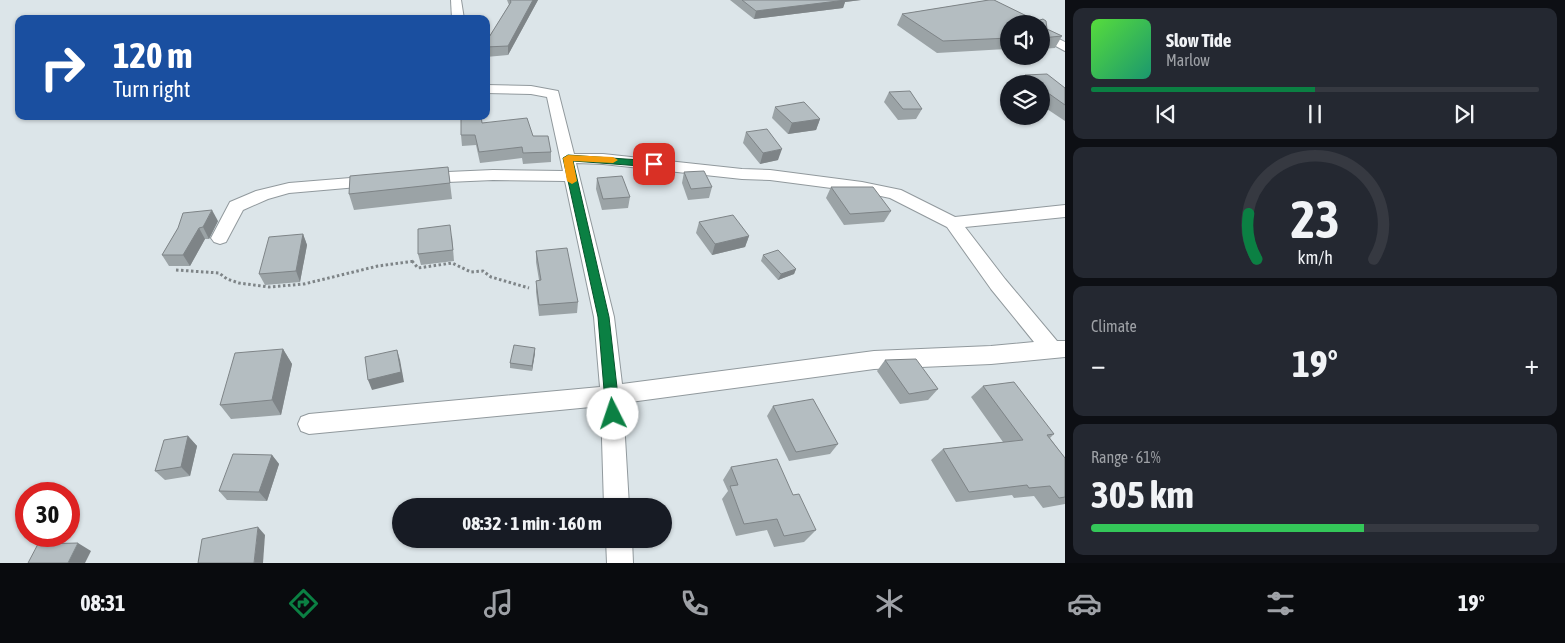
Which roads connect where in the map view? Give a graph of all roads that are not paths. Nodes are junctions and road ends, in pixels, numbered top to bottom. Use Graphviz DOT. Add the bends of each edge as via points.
graph roads {
  1 [pos="456,0"];
  2 [pos="458,15"];
  3 [pos="1050,38"];
  4 [pos="1065,47"];
  5 [pos="490,89"];
  6 [pos="569,167"];
  7 [pos="412,179"];
  8 [pos="393,180"];
  9 [pos="1065,211"];
  10 [pos="953,223"];
  11 [pos="220,238"];
  12 [pos="1058,349"];
  13 [pos="612,395"];
  14 [pos="309,424"];
  15 [pos="618,498"];
  16 [pos="619,548"];
  17 [pos="620,563"];
  1 -- 2 [label="street"];
  3 -- 4 [label="street"];
  5 -- 6 [label="street" via="553,94"];
  6 -- 7 [label="street"];
  6 -- 10 [label="street" via="622,161 770,174 862,187 895,194"];
  6 -- 13 [label="street" via="604,317"];
  8 -- 11 [label="street" via="289,188 262,195 236,206"];
  9 -- 10 [label="street"];
  10 -- 12 [label="street" via="998,284"];
  12 -- 13 [label="street" via="874,360"];
  13 -- 14 [label="street"];
  13 -- 15 [label="street"];
  16 -- 17 [label="street"];
}
